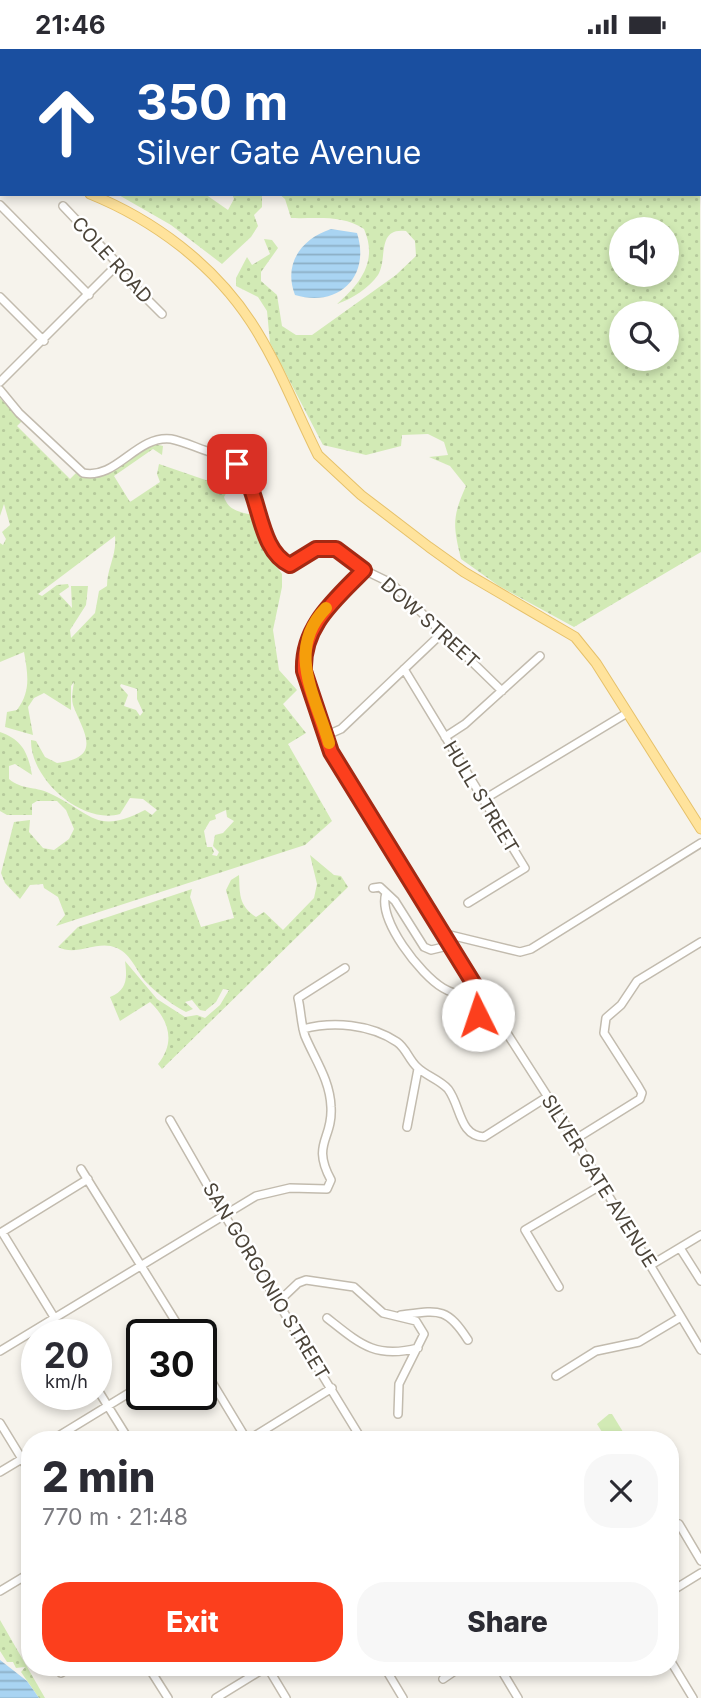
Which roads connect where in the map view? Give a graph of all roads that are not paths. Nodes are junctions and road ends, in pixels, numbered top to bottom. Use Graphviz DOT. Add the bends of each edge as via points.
graph roads {
  1 [pos="94,196"];
  2 [pos="0,205"];
  3 [pos="63,206"];
  4 [pos="118,264"];
  5 [pos="89,295"];
  6 [pos="0,297"];
  7 [pos="162,314"];
  8 [pos="44,341"];
  9 [pos="0,382"];
  10 [pos="0,390"];
  11 [pos="364,570"];
  12 [pos="441,634"];
  13 [pos="540,656"];
  14 [pos="404,669"];
  15 [pos="502,691"];
  16 [pos="627,713"];
  17 [pos="327,735"];
  18 [pos="445,737"];
  19 [pos="483,800"];
  20 [pos="701,828"];
  21 [pos="701,843"];
  22 [pos="373,888"];
  23 [pos="386,893"];
  24 [pos="468,903"];
  25 [pos="446,934"];
  26 [pos="701,942"];
  27 [pos="452,946"];
  28 [pos="345,968"];
  29 [pos="456,994"];
  30 [pos="484,1001"];
  31 [pos="303,1029"];
  32 [pos="418,1069"];
  33 [pos="547,1097"];
  34 [pos="170,1121"];
  35 [pos="407,1127"];
  36 [pos="575,1140"];
  37 [pos="81,1169"];
  38 [pos="88,1179"];
  39 [pos="600,1186"];
  40 [pos="225,1216"];
  41 [pos="701,1235"];
  42 [pos="680,1248"];
  43 [pos="651,1265"];
  44 [pos="142,1266"];
  45 [pos="701,1281"];
  46 [pos="559,1287"];
  47 [pos="278,1303"];
  48 [pos="393,1316"];
  49 [pos="681,1317"];
  50 [pos="327,1318"];
  51 [pos="55,1319"];
  52 [pos="174,1319"];
  53 [pos="21,1339"];
  54 [pos="468,1340"];
  55 [pos="418,1348"];
  56 [pos="701,1350"];
  57 [pos="0,1351"];
  58 [pos="556,1376"];
  59 [pos="332,1388"];
  60 [pos="217,1390"];
  61 [pos="101,1410"];
  62 [pos="110,1410"];
  63 [pos="398,1414"];
  64 [pos="0,1423"];
  65 [pos="67,1431"];
  66 [pos="123,1431"];
  67 [pos="242,1431"];
  68 [pos="263,1431"];
  69 [pos="357,1431"];
  70 [pos="21,1457"];
  71 [pos="21,1460"];
  72 [pos="0,1472"];
  73 [pos="679,1524"];
  74 [pos="701,1561"];
  75 [pos="701,1573"];
  76 [pos="21,1578"];
  77 [pos="679,1586"];
  78 [pos="0,1591"];
  79 [pos="679,1675"];
  80 [pos="154,1676"];
  81 [pos="253,1676"];
  82 [pos="271,1676"];
  83 [pos="390,1676"];
  84 [pos="448,1676"];
  85 [pos="505,1676"];
  86 [pos="443,1679"];
  87 [pos="168,1698"];
  88 [pos="216,1698"];
  89 [pos="286,1698"];
  90 [pos="403,1698"];
  91 [pos="519,1698"];
  92 [pos="693,1698"];
  1 -- 16 [label="main road" via="172,238 212,275 251,322 318,455 330,468 464,572 575,637"];
  2 -- 5 [label="street"];
  3 -- 4 [label="street, COLE ROAD"];
  4 -- 5 [label="street"];
  4 -- 7 [label="street, COLE ROAD" via="118,270"];
  5 -- 8 [label="street"];
  6 -- 8 [label="street"];
  8 -- 9 [label="street"];
  10 -- 11 [label="street, DOW STREET" via="83,473 95,476 149,443 169,439 235,462 248,476 279,560 290,565 316,549 336,549"];
  11 -- 12 [label="street, DOW STREET" via="391,583"];
  11 -- 17 [label="street" via="322,612 304,658 304,671"];
  12 -- 14 [label="street"];
  12 -- 15 [label="street, DOW STREET" via="444,632"];
  13 -- 15 [label="street"];
  14 -- 17 [label="street" via="341,729"];
  14 -- 18 [label="street, HULL STREET"];
  15 -- 18 [label="street"];
  16 -- 19 [label="street"];
  16 -- 20 [label="main road"];
  17 -- 25 [label="street, SILVER GATE AVENUE" via="331,752"];
  18 -- 19 [label="street, HULL STREET"];
  19 -- 24 [label="street, HULL STREET" via="525,868"];
  21 -- 25 [label="street" via="531,949 520,951"];
  22 -- 23 [label="street"];
  23 -- 27 [label="street" via="424,947"];
  23 -- 29 [label="street" via="389,920 399,941 440,986"];
  25 -- 27 [label="street, SILVER GATE AVENUE"];
  26 -- 36 [label="street" via="636,981 606,1019 604,1034 642,1093 640,1099"];
  27 -- 30 [label="street, SILVER GATE AVENUE"];
  28 -- 31 [label="street" via="298,998"];
  29 -- 30 [label="street"];
  29 -- 30 [label="street" via="450,1011 462,1033 474,1028"];
  30 -- 33 [label="street, SILVER GATE AVENUE"];
  31 -- 32 [label="street" via="343,1024 386,1037 397,1042"];
  31 -- 40 [label="street" via="327,1080 332,1109 321,1148 330,1186 322,1191 269,1191"];
  32 -- 33 [label="street" via="450,1091 467,1132 475,1136 484,1137"];
  32 -- 35 [label="street"];
  33 -- 36 [label="street, SILVER GATE AVENUE"];
  34 -- 40 [label="street, SAN GORGONIO STREET"];
  36 -- 39 [label="street, SILVER GATE AVENUE"];
  37 -- 38 [label="street"];
  38 -- 44 [label="street"];
  38 -- 51 [label="street" via="2,1231"];
  39 -- 43 [label="street, SILVER GATE AVENUE"];
  39 -- 46 [label="street" via="525,1230"];
  40 -- 44 [label="street"];
  40 -- 47 [label="street, SAN GORGONIO STREET"];
  41 -- 42 [label="street"];
  42 -- 43 [label="street"];
  42 -- 45 [label="street"];
  43 -- 49 [label="street, SILVER GATE AVENUE"];
  44 -- 51 [label="street"];
  44 -- 52 [label="street"];
  47 -- 48 [label="street" via="298,1283 340,1284 354,1287 383,1313"];
  47 -- 59 [label="street, SAN GORGONIO STREET"];
  48 -- 54 [label="street" via="445,1312"];
  48 -- 55 [label="street" via="422,1326"];
  49 -- 56 [label="street, SILVER GATE AVENUE"];
  49 -- 58 [label="street" via="639,1342 596,1351"];
  50 -- 55 [label="street" via="371,1349 399,1353"];
  53 -- 57 [label="street"];
  55 -- 63 [label="street" via="399,1384"];
  59 -- 68 [label="street"];
  59 -- 69 [label="street, SAN GORGONIO STREET"];
  60 -- 67 [label="street"];
  61 -- 65 [label="street"];
  62 -- 66 [label="street"];
  64 -- 70 [label="street"];
  71 -- 72 [label="street"];
  73 -- 74 [label="street"];
  75 -- 77 [label="street"];
  76 -- 78 [label="street"];
  79 -- 92 [label="street"];
  80 -- 87 [label="street"];
  81 -- 88 [label="street"];
  82 -- 89 [label="street"];
  83 -- 90 [label="street"];
  84 -- 86 [label="street"];
  85 -- 91 [label="street"];
}
